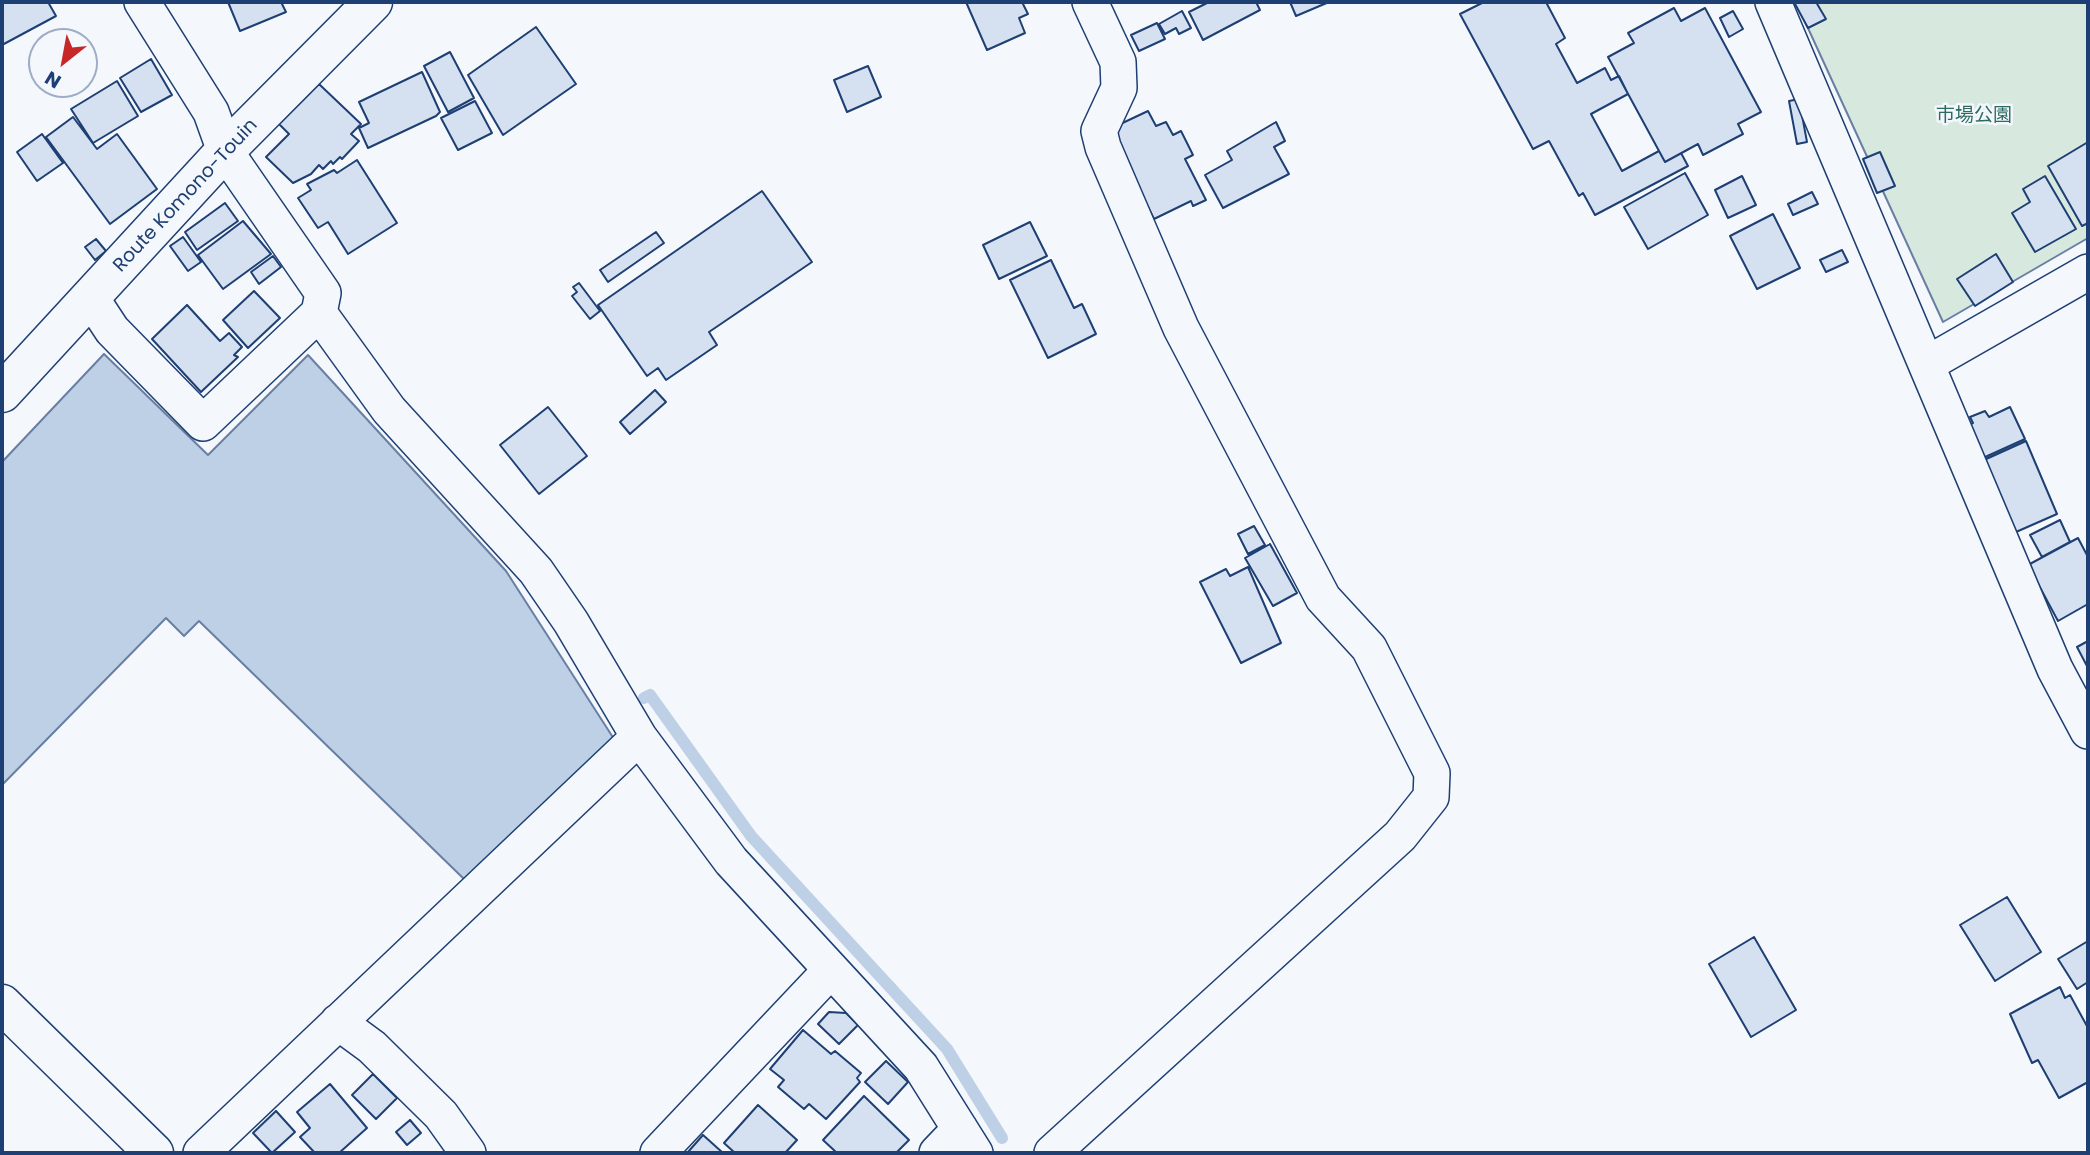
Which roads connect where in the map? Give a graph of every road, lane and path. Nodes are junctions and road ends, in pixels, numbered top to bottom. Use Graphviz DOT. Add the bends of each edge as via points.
graph roads {
  1 [pos="142,2"];
  2 [pos="373,2"];
  3 [pos="1090,2"];
  4 [pos="1773,2"];
  5 [pos="225,151"];
  6 [pos="2088,272"];
  7 [pos="91,299"];
  8 [pos="319,313"];
  9 [pos="1927,364"];
  10 [pos="2,393"];
  11 [pos="2088,731"];
  12 [pos="639,737"];
  13 [pos="830,971"];
  14 [pos="2,1004"];
  15 [pos="338,1022"];
  16 [pos="957,1145"];
  17 [pos="154,1153"];
  18 [pos="201,1153"];
  19 [pos="468,1153"];
  20 [pos="657,1153"];
  21 [pos="1052,1153"];
  1 -- 5 [label="street" via="211,112"];
  2 -- 5 [label="main road, Route Komono-Touin"];
  3 -- 21 [label="street" via="1118,62 1119,88 1099,131 1103,147 1181,328 1323,598 1369,648 1432,772 1430,797 1400,836"];
  4 -- 9 [label="street"];
  5 -- 7 [label="main road, Route Komono-Touin"];
  5 -- 8 [label="street" via="323,293"];
  6 -- 9 [label="street"];
  7 -- 8 [label="street" via="112,330 203,424"];
  7 -- 10 [label="main road, Route Komono-Touin"];
  8 -- 12 [label="street" via="389,410 537,571"];
  9 -- 11 [label="street" via="2055,669"];
  12 -- 13 [label="street" via="731,862"];
  12 -- 15 [label="street"];
  13 -- 16 [label="street" via="921,1067"];
  13 -- 20 [label="street"];
  14 -- 17 [label="main road"];
  15 -- 18 [label="street"];
  15 -- 19 [label="street" via="372,1047 441,1115"];
}
